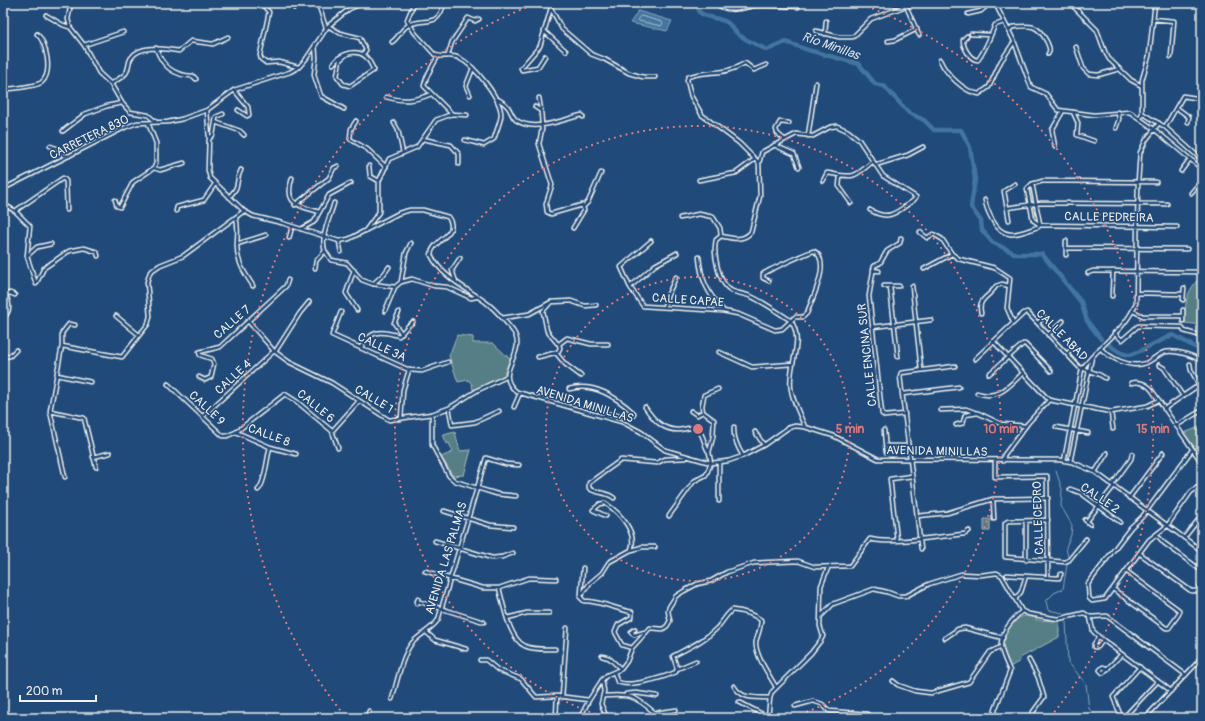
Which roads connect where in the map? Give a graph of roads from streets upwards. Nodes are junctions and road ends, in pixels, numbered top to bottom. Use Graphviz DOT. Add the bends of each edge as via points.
graph roads {
  1 [pos="71,3"];
  2 [pos="261,3"];
  3 [pos="301,3"];
  4 [pos="318,3"];
  5 [pos="363,3"];
  6 [pos="414,3"];
  7 [pos="444,3"];
  8 [pos="548,3"];
  9 [pos="715,3"];
  10 [pos="743,3"];
  11 [pos="877,3"];
  12 [pos="914,3"];
  13 [pos="990,3"];
  14 [pos="995,3"];
  15 [pos="1070,3"];
  16 [pos="1155,3"];
  17 [pos="895,4"];
  18 [pos="754,6"];
  19 [pos="906,6"];
  20 [pos="798,7"];
  21 [pos="294,8"];
  22 [pos="551,8"];
  23 [pos="968,14"];
  24 [pos="46,15"];
  25 [pos="1153,18"];
  26 [pos="479,20"];
  27 [pos="826,21"];
  28 [pos="1004,22"];
  29 [pos="409,25"];
  30 [pos="328,26"];
  31 [pos="70,27"];
  32 [pos="326,28"];
  33 [pos="917,29"];
  34 [pos="544,31"];
  35 [pos="816,31"];
  36 [pos="1009,31"];
  37 [pos="123,32"];
  38 [pos="37,34"];
  39 [pos="825,34"];
  40 [pos="971,34"];
  41 [pos="919,35"];
  42 [pos="967,36"];
  43 [pos="990,36"];
  44 [pos="228,37"];
  45 [pos="888,41"];
  46 [pos="1014,41"];
  47 [pos="392,42"];
  48 [pos="315,44"];
  49 [pos="84,46"];
  50 [pos="1076,47"];
  51 [pos="156,48"];
  52 [pos="566,51"];
  53 [pos="347,54"];
  54 [pos="363,54"];
  55 [pos="1048,54"];
  56 [pos="448,55"];
  57 [pos="438,56"];
  58 [pos="545,56"];
  59 [pos="1171,57"];
  60 [pos="940,60"];
  61 [pos="333,64"];
  62 [pos="766,64"];
  63 [pos="299,67"];
  64 [pos="473,68"];
  65 [pos="1120,69"];
  66 [pos="655,77"];
  67 [pos="196,79"];
  68 [pos="816,83"];
  69 [pos="110,84"];
  70 [pos="1142,86"];
  71 [pos="3,90"];
  72 [pos="234,90"];
  73 [pos="432,94"];
  74 [pos="470,95"];
  75 [pos="386,97"];
  76 [pos="495,98"];
  77 [pos="539,98"];
  78 [pos="1202,99"];
  79 [pos="122,103"];
  80 [pos="535,107"];
  81 [pos="1177,108"];
  82 [pos="344,109"];
  83 [pos="207,110"];
  84 [pos="238,110"];
  85 [pos="541,111"];
  86 [pos="1072,111"];
  87 [pos="1063,112"];
  88 [pos="1118,112"];
  89 [pos="1142,113"];
  90 [pos="223,114"];
  91 [pos="452,114"];
  92 [pos="467,115"];
  93 [pos="583,117"];
  94 [pos="1140,118"];
  95 [pos="356,121"];
  96 [pos="148,122"];
  97 [pos="215,122"];
  98 [pos="1188,122"];
  99 [pos="157,123"];
  100 [pos="394,123"];
  101 [pos="789,123"];
  102 [pos="1158,123"];
  103 [pos="542,125"];
  104 [pos="1165,127"];
  105 [pos="1116,128"];
  106 [pos="1154,129"];
  107 [pos="63,131"];
  108 [pos="244,135"];
  109 [pos="808,136"];
  110 [pos="209,138"];
  111 [pos="423,139"];
  112 [pos="465,140"];
  113 [pos="785,140"];
  114 [pos="1094,141"];
  115 [pos="774,145"];
  116 [pos="50,146"];
  117 [pos="923,147"];
  118 [pos="1055,147"];
  119 [pos="403,153"];
  120 [pos="70,156"];
  121 [pos="756,159"];
  122 [pos="1190,159"];
  123 [pos="1202,160"];
  124 [pos="872,161"];
  125 [pos="184,163"];
  126 [pos="759,163"];
  127 [pos="459,164"];
  128 [pos="875,165"];
  129 [pos="338,166"];
  130 [pos="369,166"];
  131 [pos="386,167"];
  132 [pos="799,167"];
  133 [pos="154,168"];
  134 [pos="1202,169"];
  135 [pos="241,170"];
  136 [pos="1181,171"];
  137 [pos="601,173"];
  138 [pos="840,176"];
  139 [pos="292,178"];
  140 [pos="700,180"];
  141 [pos="1202,180"];
  142 [pos="380,181"];
  143 [pos="823,181"];
  144 [pos="1138,182"];
  145 [pos="1156,182"];
  146 [pos="351,183"];
  147 [pos="215,184"];
  148 [pos="1015,184"];
  149 [pos="1032,184"];
  150 [pos="3,188"];
  151 [pos="1191,193"];
  152 [pos="229,198"];
  153 [pos="116,200"];
  154 [pos="985,200"];
  155 [pos="334,203"];
  156 [pos="851,203"];
  157 [pos="1036,203"];
  158 [pos="3,204"];
  159 [pos="1029,204"];
  160 [pos="1138,204"];
  161 [pos="1167,204"];
  162 [pos="295,205"];
  163 [pos="584,206"];
  164 [pos="1007,208"];
  165 [pos="67,210"];
  166 [pos="870,210"];
  167 [pos="15,211"];
  168 [pos="176,211"];
  169 [pos="244,211"];
  170 [pos="320,212"];
  171 [pos="236,218"];
  172 [pos="680,218"];
  173 [pos="1009,220"];
  174 [pos="1040,225"];
  175 [pos="1137,226"];
  176 [pos="292,227"];
  177 [pos="1177,227"];
  178 [pos="573,228"];
  179 [pos="300,229"];
  180 [pos="365,231"];
  181 [pos="920,232"];
  182 [pos="266,235"];
  183 [pos="720,236"];
  184 [pos="290,238"];
  185 [pos="324,238"];
  186 [pos="901,238"];
  187 [pos="651,240"];
  188 [pos="339,241"];
  189 [pos="1066,241"];
  190 [pos="411,243"];
  191 [pos="51,244"];
  192 [pos="237,244"];
  193 [pos="1066,248"];
  194 [pos="1137,249"];
  195 [pos="1187,249"];
  196 [pos="324,251"];
  197 [pos="341,252"];
  198 [pos="677,253"];
  199 [pos="952,254"];
  200 [pos="1066,254"];
  201 [pos="27,256"];
  202 [pos="98,256"];
  203 [pos="699,257"];
  204 [pos="460,258"];
  205 [pos="388,267"];
  206 [pos="315,268"];
  207 [pos="924,269"];
  208 [pos="354,270"];
  209 [pos="873,270"];
  210 [pos="880,271"];
  211 [pos="1113,271"];
  212 [pos="1137,271"];
  213 [pos="1198,272"];
  214 [pos="1088,273"];
  215 [pos="676,277"];
  216 [pos="288,280"];
  217 [pos="769,281"];
  218 [pos="401,282"];
  219 [pos="456,282"];
  220 [pos="373,284"];
  221 [pos="253,286"];
  222 [pos="395,286"];
  223 [pos="884,286"];
  224 [pos="898,286"];
  225 [pos="912,286"];
  226 [pos="1009,286"];
  227 [pos="630,287"];
  228 [pos="890,287"];
  229 [pos="1184,288"];
  230 [pos="1136,294"];
  231 [pos="1183,294"];
  232 [pos="15,295"];
  233 [pos="1112,296"];
  234 [pos="476,297"];
  235 [pos="1183,300"];
  236 [pos="309,302"];
  237 [pos="551,302"];
  238 [pos="596,305"];
  239 [pos="664,308"];
  240 [pos="358,310"];
  241 [pos="1183,310"];
  242 [pos="384,311"];
  243 [pos="723,311"];
  244 [pos="1133,311"];
  245 [pos="341,312"];
  246 [pos="399,312"];
  247 [pos="982,313"];
  248 [pos="116,316"];
  249 [pos="1183,316"];
  250 [pos="1044,317"];
  251 [pos="3,318"];
  252 [pos="502,318"];
  253 [pos="790,320"];
  254 [pos="932,320"];
  255 [pos="248,321"];
  256 [pos="1063,321"];
  257 [pos="1183,321"];
  258 [pos="413,322"];
  259 [pos="916,322"];
  260 [pos="1013,322"];
  261 [pos="1038,324"];
  262 [pos="75,325"];
  263 [pos="894,325"];
  264 [pos="872,327"];
  265 [pos="1114,333"];
  266 [pos="402,334"];
  267 [pos="140,335"];
  268 [pos="1048,335"];
  269 [pos="1202,336"];
  270 [pos="993,341"];
  271 [pos="559,344"];
  272 [pos="608,344"];
  273 [pos="62,346"];
  274 [pos="361,347"];
  275 [pos="1074,347"];
  276 [pos="1100,348"];
  277 [pos="16,350"];
  278 [pos="275,351"];
  279 [pos="719,352"];
  280 [pos="556,353"];
  281 [pos="1067,354"];
  282 [pos="898,356"];
  283 [pos="3,357"];
  284 [pos="538,357"];
  285 [pos="1008,357"];
  286 [pos="1092,357"];
  287 [pos="975,359"];
  288 [pos="1202,361"];
  289 [pos="448,362"];
  290 [pos="792,364"];
  291 [pos="1190,364"];
  292 [pos="1159,365"];
  293 [pos="955,366"];
  294 [pos="921,369"];
  295 [pos="1082,369"];
  296 [pos="409,370"];
  297 [pos="1051,371"];
  298 [pos="1088,371"];
  299 [pos="989,374"];
  300 [pos="1023,374"];
  301 [pos="57,375"];
  302 [pos="581,376"];
  303 [pos="199,377"];
  304 [pos="506,377"];
  305 [pos="1105,378"];
  306 [pos="91,382"];
  307 [pos="168,384"];
  308 [pos="1131,384"];
  309 [pos="959,387"];
  310 [pos="569,389"];
  311 [pos="718,389"];
  312 [pos="520,393"];
  313 [pos="977,393"];
  314 [pos="903,394"];
  315 [pos="1183,396"];
  316 [pos="1049,400"];
  317 [pos="1159,400"];
  318 [pos="359,401"];
  319 [pos="1074,406"];
  320 [pos="514,407"];
  321 [pos="645,407"];
  322 [pos="1080,407"];
  323 [pos="450,408"];
  324 [pos="1164,408"];
  325 [pos="941,410"];
  326 [pos="1202,410"];
  327 [pos="50,411"];
  328 [pos="499,411"];
  329 [pos="691,411"];
  330 [pos="703,412"];
  331 [pos="1111,412"];
  332 [pos="978,413"];
  333 [pos="432,414"];
  334 [pos="905,414"];
  335 [pos="204,416"];
  336 [pos="602,416"];
  337 [pos="402,419"];
  338 [pos="956,425"];
  339 [pos="1026,426"];
  340 [pos="1176,426"];
  341 [pos="734,427"];
  342 [pos="805,427"];
  343 [pos="1056,427"];
  344 [pos="1113,429"];
  345 [pos="884,430"];
  346 [pos="1070,430"];
  347 [pos="332,431"];
  348 [pos="1076,431"];
  349 [pos="236,432"];
  350 [pos="755,432"];
  351 [pos="1088,433"];
  352 [pos="764,445"];
  353 [pos="886,446"];
  354 [pos="909,446"];
  355 [pos="270,447"];
  356 [pos="338,448"];
  357 [pos="1192,450"];
  358 [pos="110,452"];
  359 [pos="708,452"];
  360 [pos="886,452"];
  361 [pos="1107,453"];
  362 [pos="1163,453"];
  363 [pos="296,454"];
  364 [pos="1132,454"];
  365 [pos="743,456"];
  366 [pos="93,457"];
  367 [pos="688,458"];
  368 [pos="910,460"];
  369 [pos="995,460"];
  370 [pos="1003,460"];
  371 [pos="1064,460"];
  372 [pos="1070,462"];
  373 [pos="711,463"];
  374 [pos="719,463"];
  375 [pos="1202,463"];
  376 [pos="519,465"];
  377 [pos="96,467"];
  378 [pos="1095,472"];
  379 [pos="912,476"];
  380 [pos="65,477"];
  381 [pos="1202,484"];
  382 [pos="1113,486"];
  383 [pos="477,488"];
  384 [pos="1070,489"];
  385 [pos="258,490"];
  386 [pos="516,496"];
  387 [pos="614,498"];
  388 [pos="1048,498"];
  389 [pos="1129,498"];
  390 [pos="993,499"];
  391 [pos="719,500"];
  392 [pos="1098,506"];
  393 [pos="444,511"];
  394 [pos="1147,511"];
  395 [pos="1202,515"];
  396 [pos="606,516"];
  397 [pos="669,516"];
  398 [pos="917,516"];
  399 [pos="468,518"];
  400 [pos="994,520"];
  401 [pos="1048,520"];
  402 [pos="1026,521"];
  403 [pos="1087,522"];
  404 [pos="1120,522"];
  405 [pos="1167,526"];
  406 [pos="513,527"];
  407 [pos="969,532"];
  408 [pos="1157,535"];
  409 [pos="920,538"];
  410 [pos="1184,538"];
  411 [pos="1086,539"];
  412 [pos="897,540"];
  413 [pos="434,541"];
  414 [pos="655,547"];
  415 [pos="459,548"];
  416 [pos="921,549"];
  417 [pos="631,550"];
  418 [pos="1202,551"];
  419 [pos="513,553"];
  420 [pos="1140,553"];
  421 [pos="1026,560"];
  422 [pos="1048,561"];
  423 [pos="583,568"];
  424 [pos="828,568"];
  425 [pos="426,571"];
  426 [pos="1126,571"];
  427 [pos="1202,571"];
  428 [pos="1007,574"];
  429 [pos="1060,574"];
  430 [pos="1026,576"];
  431 [pos="1048,577"];
  432 [pos="450,578"];
  433 [pos="556,578"];
  434 [pos="1202,584"];
  435 [pos="499,588"];
  436 [pos="1113,589"];
  437 [pos="581,595"];
  438 [pos="1016,598"];
  439 [pos="417,601"];
  440 [pos="441,608"];
  441 [pos="1022,611"];
  442 [pos="549,614"];
  443 [pos="821,616"];
  444 [pos="1090,617"];
  445 [pos="507,618"];
  446 [pos="484,622"];
  447 [pos="567,628"];
  448 [pos="635,629"];
  449 [pos="426,632"];
  450 [pos="646,632"];
  451 [pos="1099,637"];
  452 [pos="945,638"];
  453 [pos="1003,638"];
  454 [pos="1103,640"];
  455 [pos="1001,647"];
  456 [pos="632,648"];
  457 [pos="466,649"];
  458 [pos="556,649"];
  459 [pos="1122,654"];
  460 [pos="1202,654"];
  461 [pos="602,656"];
  462 [pos="480,660"];
  463 [pos="1029,660"];
  464 [pos="696,661"];
  465 [pos="1140,667"];
  466 [pos="621,669"];
  467 [pos="1108,669"];
  468 [pos="677,670"];
  469 [pos="614,672"];
  470 [pos="1186,675"];
  471 [pos="602,680"];
  472 [pos="1158,680"];
  473 [pos="893,681"];
  474 [pos="734,686"];
  475 [pos="776,687"];
  476 [pos="1171,691"];
  477 [pos="622,695"];
  478 [pos="557,696"];
  479 [pos="603,696"];
  480 [pos="657,696"];
  481 [pos="562,697"];
  482 [pos="770,698"];
  483 [pos="392,699"];
  484 [pos="588,700"];
  485 [pos="739,702"];
  486 [pos="795,706"];
  487 [pos="676,710"];
  488 [pos="369,711"];
  489 [pos="768,717"];
  490 [pos="995,717"];
  491 [pos="367,718"];
  492 [pos="556,718"];
  493 [pos="580,718"];
  494 [pos="607,718"];
  495 [pos="870,718"];
  496 [pos="1003,718"];
  497 [pos="1031,718"];
  498 [pos="1060,718"];
  499 [pos="1065,718"];
  500 [pos="1145,718"];
  1 -- 31 [label="street" via="68,19"];
  2 -- 63 [label="street" via="269,12 260,60"];
  3 -- 21 [label="street"];
  4 -- 32 [label="street"];
  5 -- 30 [label="street" via="349,9"];
  6 -- 29 [label="street" via="407,20"];
  7 -- 29 [label="street" via="443,12 433,21"];
  8 -- 22 [label="street"];
  9 -- 18 [label="street" via="720,8 728,10"];
  10 -- 18 [label="street"];
  11 -- 17 [label="street"];
  12 -- 19 [label="street"];
  13 -- 23 [label="street" via="981,11"];
  14 -- 28 [label="street"];
  15 -- 65 [label="street" via="1098,30 1105,52"];
  16 -- 25 [label="street"];
  17 -- 19 [label="street"];
  18 -- 20 [label="street"];
  19 -- 33 [label="street"];
  19 -- 39 [label="street" via="871,19 853,37"];
  22 -- 34 [label="street"];
  22 -- 66 [label="street" via="562,29 591,54 629,73"];
  24 -- 31 [label="street"];
  25 -- 59 [label="street" via="1174,21"];
  25 -- 70 [label="street" via="1149,56"];
  26 -- 56 [label="street" via="468,18 452,42"];
  27 -- 39 [label="street"];
  28 -- 36 [label="street"];
  28 -- 43 [label="street" via="995,26"];
  29 -- 47 [label="street"];
  29 -- 57 [label="street"];
  30 -- 32 [label="street"];
  30 -- 54 [label="street" via="340,33 360,38 366,50"];
  31 -- 49 [label="street"];
  32 -- 48 [label="street"];
  33 -- 41 [label="street"];
  33 -- 45 [label="street"];
  34 -- 52 [label="street"];
  34 -- 58 [label="street" via="540,46 522,70 538,66"];
  35 -- 39 [label="street"];
  36 -- 46 [label="street"];
  36 -- 55 [label="street" via="1012,27 1031,26 1042,31 1049,47"];
  37 -- 49 [label="street"];
  38 -- 71 [label="street" via="42,38 48,56 46,76 37,85"];
  40 -- 43 [label="street"];
  42 -- 43 [label="street" via="963,44 972,57 978,60 987,48"];
  44 -- 51 [label="street" via="213,44 191,40 179,51"];
  46 -- 60 [label="street" via="989,87 979,94 972,93 944,69"];
  46 -- 87 [label="street" via="1031,87 1046,94 1054,107"];
  48 -- 63 [label="street"];
  48 -- 82 [label="street" via="314,75 321,96"];
  49 -- 69 [label="street" via="99,72"];
  50 -- 65 [label="street" via="1083,68 1089,74 1098,75"];
  51 -- 67 [label="street" via="160,60 168,70"];
  51 -- 69 [label="street" via="146,49 134,55 130,59 126,73"];
  53 -- 54 [label="street"];
  53 -- 54 [label="street" via="340,60 337,76 343,84 350,86 374,70"];
  53 -- 61 [label="street" via="336,58"];
  56 -- 57 [label="street"];
  56 -- 64 [label="street" via="459,58"];
  57 -- 73 [label="street" via="428,71 425,83 427,90"];
  62 -- 121 [label="street" via="754,70 745,64 733,70 688,77 687,80 691,96 702,115"];
  63 -- 72 [label="street, CARRETERA 830"];
  64 -- 74 [label="street" via="466,86"];
  64 -- 76 [label="street"];
  65 -- 70 [label="street"];
  68 -- 109 [label="street"];
  69 -- 79 [label="street"];
  70 -- 89 [label="street"];
  72 -- 83 [label="street, CARRETERA 830"];
  72 -- 84 [label="street" via="248,107 249,115"];
  73 -- 75 [label="street" via="398,101"];
  73 -- 91 [label="street"];
  76 -- 103 [label="street" via="507,105 512,116 518,121"];
  76 -- 112 [label="street" via="500,106 501,116 494,140 484,145"];
  77 -- 85 [label="street"];
  78 -- 81 [label="street" via="1183,96"];
  79 -- 99 [label="street" via="130,112 148,115"];
  79 -- 107 [label="street" via="85,114"];
  80 -- 85 [label="street"];
  81 -- 98 [label="street" via="1189,117"];
  81 -- 104 [label="street"];
  83 -- 99 [label="street, CARRETERA 830" via="182,119"];
  83 -- 110 [label="street"];
  85 -- 103 [label="street"];
  86 -- 87 [label="street"];
  86 -- 88 [label="street" via="1094,115"];
  86 -- 114 [label="street" via="1078,123 1077,135"];
  87 -- 118 [label="street" via="1052,130"];
  88 -- 94 [label="street" via="1130,112"];
  88 -- 105 [label="street"];
  89 -- 94 [label="street"];
  89 -- 102 [label="street"];
  90 -- 97 [label="street" via="216,116"];
  91 -- 92 [label="street"];
  91 -- 111 [label="street" via="436,120"];
  93 -- 103 [label="street" via="582,114"];
  94 -- 106 [label="street"];
  95 -- 131 [label="street" via="351,129 350,139 367,149"];
  96 -- 99 [label="street, CARRETERA 830"];
  96 -- 120 [label="street, CARRETERA 830" via="126,127"];
  96 -- 133 [label="street" via="156,143"];
  97 -- 108 [label="street" via="240,131"];
  97 -- 110 [label="street"];
  100 -- 119 [label="street"];
  101 -- 113 [label="street" via="780,122 776,129"];
  102 -- 104 [label="street"];
  102 -- 106 [label="street"];
  103 -- 163 [label="street" via="539,144 552,185 546,212 551,214"];
  104 -- 123 [label="street"];
  106 -- 122 [label="street"];
  106 -- 144 [label="street" via="1140,153"];
  109 -- 113 [label="street" via="796,134"];
  109 -- 124 [label="street" via="837,126 859,140"];
  110 -- 147 [label="street" via="208,170"];
  111 -- 119 [label="street" via="417,147"];
  111 -- 127 [label="street" via="451,145 459,154"];
  113 -- 115 [label="street"];
  115 -- 126 [label="street" via="762,152"];
  115 -- 132 [label="street" via="794,154"];
  116 -- 120 [label="street" via="59,149 63,155"];
  117 -- 128 [label="street" via="908,155"];
  119 -- 131 [label="street" via="389,159"];
  120 -- 150 [label="street, CARRETERA 830"];
  121 -- 126 [label="street"];
  121 -- 140 [label="street" via="736,173"];
  122 -- 134 [label="street"];
  122 -- 136 [label="street"];
  124 -- 128 [label="street"];
  124 -- 138 [label="street" via="854,176"];
  125 -- 133 [label="street" via="160,170"];
  126 -- 183 [label="street" via="760,196 751,232 748,237 739,239"];
  128 -- 166 [label="street" via="883,176 916,197 892,215 877,214"];
  129 -- 162 [label="street" via="329,178"];
  130 -- 142 [label="street" via="370,176"];
  131 -- 142 [label="street"];
  133 -- 153 [label="street" via="133,182 120,207 117,206"];
  135 -- 152 [label="street" via="238,188"];
  137 -- 163 [label="street"];
  138 -- 143 [label="street" via="827,173"];
  138 -- 156 [label="street" via="839,186"];
  139 -- 162 [label="street" via="289,195"];
  141 -- 151 [label="street"];
  142 -- 180 [label="street" via="379,212"];
  144 -- 145 [label="street"];
  144 -- 149 [label="street" via="1043,181"];
  144 -- 160 [label="street"];
  146 -- 170 [label="street" via="329,195"];
  147 -- 152 [label="street"];
  147 -- 168 [label="street" via="204,200 177,207"];
  148 -- 164 [label="street" via="1004,191"];
  149 -- 157 [label="street"];
  149 -- 159 [label="street" via="1028,189"];
  152 -- 169 [label="street"];
  154 -- 174 [label="street" via="986,207 1002,233 1011,235"];
  155 -- 185 [label="street"];
  157 -- 159 [label="street"];
  157 -- 160 [label="street"];
  157 -- 174 [label="street"];
  158 -- 167 [label="street"];
  159 -- 164 [label="street"];
  159 -- 174 [label="street" via="1033,220"];
  160 -- 161 [label="street"];
  160 -- 175 [label="street"];
  162 -- 170 [label="street"];
  163 -- 178 [label="street"];
  164 -- 173 [label="street"];
  165 -- 167 [label="street" via="66,180 63,178"];
  167 -- 201 [label="street" via="30,226"];
  169 -- 171 [label="street"];
  169 -- 176 [label="street"];
  170 -- 179 [label="street" via="314,222"];
  171 -- 192 [label="street" via="239,227"];
  171 -- 267 [label="street" via="183,256 150,272 147,282 150,316"];
  172 -- 183 [label="street" via="699,214 714,217 720,228"];
  174 -- 175 [label="street, CALLE PEDREIRA"];
  175 -- 177 [label="street, CALLE PEDREIRA"];
  175 -- 194 [label="street"];
  176 -- 179 [label="street"];
  176 -- 184 [label="street"];
  179 -- 185 [label="street"];
  180 -- 188 [label="street"];
  180 -- 219 [label="street" via="410,210 423,210 448,217 451,227 449,233 434,245 431,254 435,263"];
  181 -- 199 [label="street" via="927,238 936,235 946,243"];
  182 -- 192 [label="street"];
  183 -- 253 [label="street" via="714,249 725,286 731,291 750,296"];
  185 -- 188 [label="street"];
  185 -- 196 [label="street"];
  186 -- 209 [label="street" via="900,243 887,252"];
  187 -- 227 [label="street, CALLE CAPAE" via="623,265 621,270"];
  188 -- 197 [label="street"];
  189 -- 193 [label="street"];
  190 -- 218 [label="street" via="406,253"];
  191 -- 201 [label="street" via="37,247"];
  192 -- 221 [label="street" via="240,265"];
  193 -- 194 [label="street"];
  193 -- 200 [label="street"];
  194 -- 195 [label="street"];
  194 -- 212 [label="street"];
  196 -- 206 [label="street" via="316,261"];
  196 -- 208 [label="street" via="331,260 347,263"];
  198 -- 227 [label="street" via="655,264"];
  199 -- 207 [label="street"];
  199 -- 226 [label="street" via="965,262 995,268 1010,278"];
  201 -- 202 [label="street" via="36,284 44,268 69,251 84,248 98,252"];
  203 -- 243 [label="street" via="705,288"];
  204 -- 219 [label="street" via="452,270"];
  205 -- 220 [label="street" via="387,272"];
  208 -- 220 [label="street" via="362,280"];
  208 -- 240 [label="street" via="346,294"];
  209 -- 210 [label="street"];
  209 -- 264 [label="street, CALLE ENCINA SUR" via="869,296"];
  211 -- 212 [label="street"];
  211 -- 214 [label="street" via="1093,270"];
  211 -- 233 [label="street"];
  212 -- 213 [label="street"];
  212 -- 230 [label="street"];
  215 -- 239 [label="street"];
  216 -- 255 [label="street, CALLE 7" via="286,286"];
  217 -- 253 [label="street, CALLE CAPAE" via="764,278 763,274 766,272 807,252 816,253 822,275 807,313 803,317 794,317"];
  218 -- 222 [label="street"];
  218 -- 234 [label="street" via="412,279 447,288 471,298"];
  219 -- 234 [label="street"];
  220 -- 222 [label="street"];
  222 -- 242 [label="street"];
  223 -- 228 [label="street"];
  224 -- 228 [label="street"];
  225 -- 259 [label="street"];
  226 -- 247 [label="street" via="996,286 993,292 984,297 980,304"];
  226 -- 260 [label="street" via="1007,308"];
  227 -- 239 [label="street, CALLE CAPAE" via="643,306"];
  228 -- 263 [label="street"];
  229 -- 231 [label="street"];
  230 -- 231 [label="street"];
  230 -- 244 [label="street"];
  231 -- 235 [label="street"];
  232 -- 251 [label="street" via="6,294 10,308"];
  234 -- 252 [label="street" via="488,304"];
  236 -- 278 [label="street, CALLE 4"];
  237 -- 238 [label="street" via="571,301 585,306"];
  237 -- 252 [label="street" via="529,314"];
  237 -- 271 [label="street" via="543,311 547,331"];
  239 -- 243 [label="street, CALLE CAPAE"];
  241 -- 249 [label="street"];
  243 -- 253 [label="street, CALLE CAPAE" via="738,314 775,330 782,329"];
  244 -- 249 [label="street" via="1143,316"];
  244 -- 265 [label="street"];
  245 -- 274 [label="street, CALLE 3A" via="332,335"];
  246 -- 266 [label="street" via="394,323"];
  248 -- 267 [label="street"];
  249 -- 257 [label="street"];
  250 -- 261 [label="street"];
  252 -- 304 [label="street" via="516,336 517,342"];
  253 -- 290 [label="street" via="796,331 797,342"];
  254 -- 259 [label="street"];
  255 -- 278 [label="street, CALLE 1"];
  255 -- 303 [label="street, CALLE 7" via="220,347 198,352 212,359 214,364 212,377 204,380"];
  256 -- 268 [label="street"];
  258 -- 266 [label="street"];
  259 -- 263 [label="street"];
  259 -- 294 [label="street"];
  260 -- 261 [label="street, CALLE ABAD" via="1027,312"];
  260 -- 270 [label="street, CALLE ABAD"];
  261 -- 268 [label="street, CALLE ABAD"];
  262 -- 273 [label="street" via="69,324 63,331"];
  263 -- 264 [label="street"];
  263 -- 282 [label="street"];
  264 -- 334 [label="street, CALLE ENCINA SUR" via="882,414"];
  265 -- 269 [label="street" via="1122,340 1138,326 1182,327 1184,332"];
  265 -- 276 [label="street"];
  266 -- 274 [label="street" via="399,336 388,332 372,333"];
  267 -- 273 [label="street" via="122,357"];
  268 -- 281 [label="street, CALLE ABAD"];
  270 -- 285 [label="street"];
  270 -- 287 [label="street, CALLE ABAD"];
  271 -- 272 [label="street" via="567,338 591,344"];
  271 -- 280 [label="street" via="560,350"];
  273 -- 301 [label="street"];
  274 -- 296 [label="street, CALLE 3A"];
  275 -- 281 [label="street"];
  276 -- 286 [label="street"];
  276 -- 288 [label="street" via="1111,358 1132,364 1145,363 1163,352 1170,351"];
  277 -- 283 [label="street" via="10,356"];
  278 -- 318 [label="street, CALLE 1" via="289,362 332,383"];
  278 -- 335 [label="street, CALLE 4"];
  279 -- 290 [label="street" via="752,367"];
  280 -- 284 [label="street"];
  280 -- 302 [label="street" via="571,370"];
  281 -- 295 [label="street, CALLE ABAD"];
  285 -- 297 [label="street" via="1025,344"];
  285 -- 299 [label="street"];
  285 -- 300 [label="street"];
  286 -- 295 [label="street"];
  286 -- 298 [label="street"];
  289 -- 296 [label="street, CALLE 3A" via="422,371"];
  290 -- 342 [label="street" via="791,390"];
  291 -- 315 [label="street" via="1199,385"];
  292 -- 315 [label="street" via="1164,368"];
  293 -- 294 [label="street"];
  294 -- 314 [label="street" via="901,372"];
  295 -- 298 [label="street, CALLE ABAD"];
  295 -- 319 [label="street"];
  296 -- 337 [label="street" via="403,390"];
  298 -- 305 [label="street, CALLE ABAD"];
  298 -- 322 [label="street"];
  300 -- 313 [label="street" via="1001,393 987,396"];
  300 -- 316 [label="street"];
  301 -- 306 [label="street"];
  301 -- 327 [label="street"];
  304 -- 312 [label="street, AVENIDA MINILLAS" via="510,386"];
  304 -- 323 [label="street, CALLE 1" via="478,390"];
  307 -- 335 [label="street, CALLE 9"];
  308 -- 317 [label="street" via="1137,382 1147,385"];
  309 -- 314 [label="street"];
  310 -- 336 [label="street" via="583,386 607,393 634,413 633,416"];
  311 -- 330 [label="street" via="704,394"];
  312 -- 320 [label="street"];
  312 -- 336 [label="street, AVENIDA MINILLAS"];
  314 -- 334 [label="street"];
  315 -- 324 [label="street"];
  316 -- 319 [label="street"];
  316 -- 339 [label="street"];
  317 -- 324 [label="street"];
  317 -- 331 [label="street" via="1147,406"];
  318 -- 337 [label="street, CALLE 1" via="389,420"];
  318 -- 347 [label="street"];
  319 -- 322 [label="street"];
  319 -- 346 [label="street"];
  321 -- 359 [label="street" via="653,420 661,425 678,430 686,427 697,430"];
  322 -- 331 [label="street"];
  322 -- 348 [label="street"];
  323 -- 328 [label="street" via="452,425 474,422"];
  323 -- 333 [label="street, CALLE 1"];
  324 -- 340 [label="street"];
  325 -- 332 [label="street" via="966,409"];
  326 -- 340 [label="street"];
  327 -- 366 [label="street" via="84,418"];
  327 -- 380 [label="street"];
  329 -- 330 [label="street" via="697,415"];
  330 -- 359 [label="street" via="714,420"];
  331 -- 344 [label="street"];
  332 -- 338 [label="street" via="965,415 963,423"];
  332 -- 339 [label="street" via="1001,424"];
  333 -- 337 [label="street, CALLE 1"];
  333 -- 383 [label="street" via="432,445 444,468 455,481"];
  334 -- 354 [label="street"];
  335 -- 349 [label="street, CALLE 9" via="223,436"];
  336 -- 367 [label="street, AVENIDA MINILLAS" via="622,422 665,450"];
  339 -- 370 [label="street"];
  340 -- 357 [label="street"];
  341 -- 365 [label="street"];
  342 -- 352 [label="street, AVENIDA MINILLAS" via="788,428"];
  342 -- 368 [label="street, AVENIDA MINILLAS" via="834,436 878,459"];
  343 -- 346 [label="street"];
  345 -- 353 [label="street"];
  346 -- 348 [label="street"];
  346 -- 371 [label="street"];
  347 -- 349 [label="street, CALLE 6" via="285,394"];
  347 -- 356 [label="street, CALLE 6"];
  348 -- 351 [label="street"];
  348 -- 372 [label="street"];
  349 -- 355 [label="street, CALLE 8"];
  350 -- 352 [label="street"];
  352 -- 365 [label="street, AVENIDA MINILLAS"];
  353 -- 354 [label="street"];
  353 -- 360 [label="street"];
  354 -- 368 [label="street"];
  355 -- 363 [label="street, CALLE 8"];
  355 -- 385 [label="street" via="264,483"];
  357 -- 375 [label="street"];
  357 -- 394 [label="street"];
  358 -- 366 [label="street"];
  359 -- 373 [label="street"];
  361 -- 378 [label="street"];
  362 -- 389 [label="street"];
  364 -- 382 [label="street"];
  365 -- 374 [label="street, AVENIDA MINILLAS"];
  366 -- 377 [label="street"];
  367 -- 373 [label="street, AVENIDA MINILLAS"];
  367 -- 387 [label="street" via="665,459 657,463 626,459 616,462 589,483 588,488 607,493"];
  368 -- 369 [label="street, AVENIDA MINILLAS"];
  368 -- 379 [label="street"];
  369 -- 370 [label="street, AVENIDA MINILLAS"];
  369 -- 388 [label="street, CALLE CEDRO" via="995,476 1047,476"];
  370 -- 371 [label="street, AVENIDA MINILLAS"];
  371 -- 372 [label="street, AVENIDA MINILLAS"];
  372 -- 378 [label="street, AVENIDA MINILLAS"];
  373 -- 374 [label="street, AVENIDA MINILLAS"];
  373 -- 397 [label="street" via="706,475 694,481"];
  374 -- 391 [label="street"];
  376 -- 383 [label="street, AVENIDA LAS PALMAS" via="486,458"];
  378 -- 382 [label="street, AVENIDA MINILLAS"];
  379 -- 398 [label="street"];
  379 -- 412 [label="street" via="890,479"];
  381 -- 405 [label="street" via="1191,492"];
  382 -- 389 [label="street, AVENIDA MINILLAS"];
  382 -- 392 [label="street"];
  383 -- 386 [label="street"];
  383 -- 399 [label="street, AVENIDA LAS PALMAS"];
  384 -- 392 [label="street, CALLE 2" via="1081,493"];
  388 -- 390 [label="street"];
  388 -- 401 [label="street, CALLE CEDRO"];
  389 -- 394 [label="street, AVENIDA MINILLAS"];
  390 -- 398 [label="street" via="946,513"];
  390 -- 400 [label="street"];
  392 -- 403 [label="street"];
  392 -- 404 [label="street, CALLE 2"];
  393 -- 399 [label="street"];
  394 -- 405 [label="street, AVENIDA MINILLAS"];
  394 -- 436 [label="street" via="1131,527 1088,584 1089,598 1092,601 1104,599"];
  395 -- 410 [label="street"];
  396 -- 417 [label="street" via="594,510 600,504 605,503 611,507 627,525 633,545"];
  398 -- 409 [label="street"];
  399 -- 406 [label="street"];
  399 -- 415 [label="street, AVENIDA LAS PALMAS"];
  401 -- 402 [label="street"];
  401 -- 422 [label="street, CALLE CEDRO"];
  402 -- 421 [label="street"];
  402 -- 421 [label="street" via="1005,523 1005,557"];
  405 -- 408 [label="street"];
  405 -- 410 [label="street, AVENIDA MINILLAS"];
  407 -- 409 [label="street"];
  408 -- 420 [label="street" via="1149,540"];
  408 -- 427 [label="street"];
  409 -- 412 [label="street"];
  409 -- 416 [label="street"];
  410 -- 418 [label="street, AVENIDA MINILLAS"];
  411 -- 422 [label="street" via="1069,560"];
  412 -- 424 [label="street" via="870,539 850,566"];
  413 -- 415 [label="street"];
  414 -- 417 [label="street"];
  415 -- 419 [label="street" via="492,558"];
  415 -- 432 [label="street, AVENIDA LAS PALMAS"];
  417 -- 437 [label="street" via="609,562"];
  420 -- 426 [label="street"];
  420 -- 434 [label="street" via="1191,591 1196,591"];
  421 -- 422 [label="street"];
  422 -- 431 [label="street, CALLE CEDRO"];
  423 -- 437 [label="street"];
  424 -- 443 [label="street" via="821,586"];
  424 -- 450 [label="street" via="798,561 754,563 742,567 676,596 669,607 670,621 667,626 663,629 650,628"];
  425 -- 432 [label="street"];
  426 -- 436 [label="street"];
  426 -- 436 [label="street" via="1179,610 1172,624 1166,628"];
  428 -- 430 [label="street"];
  429 -- 431 [label="street" via="1059,578"];
  430 -- 431 [label="street"];
  430 -- 438 [label="street" via="1021,592"];
  432 -- 435 [label="street" via="483,588"];
  432 -- 440 [label="street, AVENIDA LAS PALMAS"];
  433 -- 435 [label="street" via="529,578"];
  435 -- 445 [label="street"];
  437 -- 456 [label="street" via="584,601 594,601 617,610 632,612 632,617 618,625 614,632 622,645"];
  438 -- 441 [label="street"];
  438 -- 443 [label="street" via="1002,576 996,573 961,574 929,584 906,596 874,589 833,604"];
  439 -- 440 [label="street"];
  440 -- 446 [label="street"];
  440 -- 449 [label="street, AVENIDA LAS PALMAS" via="438,620"];
  441 -- 444 [label="street" via="1058,619 1084,613"];
  441 -- 453 [label="street" via="1008,626"];
  442 -- 445 [label="street" via="527,613"];
  443 -- 475 [label="street" via="821,640"];
  444 -- 451 [label="street" via="1092,631"];
  444 -- 470 [label="street" via="1107,616"];
  445 -- 458 [label="street" via="524,646"];
  447 -- 481 [label="street"];
  448 -- 450 [label="street" via="631,632 634,635"];
  449 -- 457 [label="street" via="435,640"];
  449 -- 483 [label="street, AVENIDA LAS PALMAS" via="408,649"];
  450 -- 456 [label="street"];
  451 -- 454 [label="street"];
  451 -- 454 [label="street" via="1094,647 1098,647"];
  452 -- 453 [label="street" via="958,629 965,628"];
  453 -- 455 [label="street"];
  454 -- 459 [label="street"];
  455 -- 473 [label="street" via="990,652 969,682 923,693"];
  455 -- 490 [label="street" via="1010,671 995,710"];
  456 -- 466 [label="street"];
  459 -- 465 [label="street"];
  459 -- 467 [label="street"];
  460 -- 470 [label="street"];
  461 -- 466 [label="street" via="609,658"];
  462 -- 478 [label="street" via="486,660 498,670 521,679 536,697"];
  463 -- 497 [label="street" via="1044,697"];
  464 -- 468 [label="street"];
  465 -- 472 [label="street"];
  465 -- 472 [label="street" via="1113,697 1121,716 1126,715"];
  466 -- 469 [label="street"];
  468 -- 469 [label="street" via="665,677 624,684 617,681"];
  468 -- 475 [label="street" via="673,656 702,640 732,610 740,610 761,620 756,648"];
  469 -- 471 [label="street"];
  470 -- 476 [label="street"];
  471 -- 479 [label="street"];
  471 -- 484 [label="street"];
  472 -- 476 [label="street"];
  474 -- 482 [label="street" via="743,696"];
  475 -- 482 [label="street"];
  476 -- 500 [label="street"];
  477 -- 479 [label="street"];
  477 -- 480 [label="street" via="636,693"];
  477 -- 487 [label="street" via="639,700 655,713"];
  478 -- 481 [label="street"];
  478 -- 492 [label="street"];
  479 -- 494 [label="street" via="601,704"];
  481 -- 484 [label="street"];
  482 -- 489 [label="street"];
  484 -- 493 [label="street"];
  485 -- 489 [label="street"];
  486 -- 495 [label="street" via="813,701 822,704 829,711 866,714"];
  488 -- 491 [label="street"];
  490 -- 496 [label="street"];
  498 -- 499 [label="street"];
}
